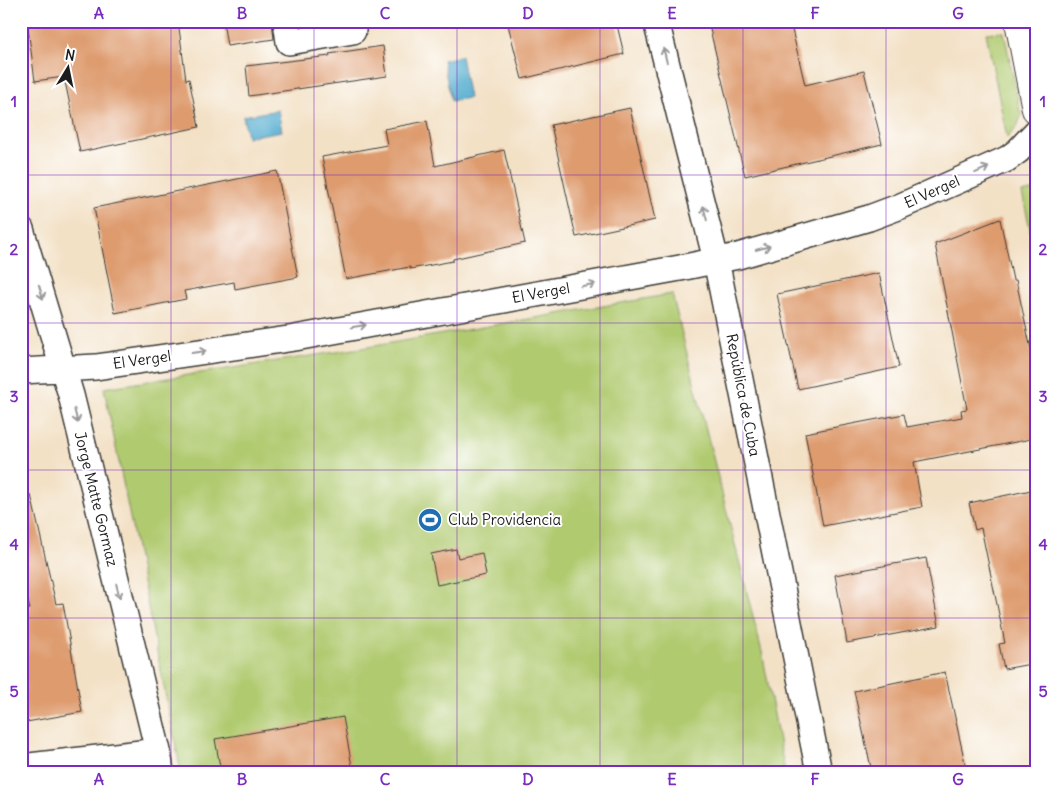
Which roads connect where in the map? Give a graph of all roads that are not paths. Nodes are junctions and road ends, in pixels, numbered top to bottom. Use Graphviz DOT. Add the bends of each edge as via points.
graph roads {
  1 [pos="286,21"];
  2 [pos="351,21"];
  3 [pos="656,21"];
  4 [pos="1018,21"];
  5 [pos="1036,109"];
  6 [pos="1036,132"];
  7 [pos="21,229"];
  8 [pos="716,260"];
  9 [pos="64,368"];
  10 [pos="21,370"];
  11 [pos="159,761"];
  12 [pos="21,767"];
  13 [pos="819,772"];
  1 -- 2 [label="street" via="289,42 353,31"];
  8 -- 3 [label="street, República de Cuba, one-way"];
  4 -- 5 [label="street"];
  8 -- 6 [label="street, El Vergel, one-way" via="860,221 901,206 1007,158"];
  7 -- 9 [label="street, Jorge Matte Gormaz, one-way"];
  9 -- 8 [label="street, El Vergel, one-way" via="96,367 295,338"];
  8 -- 13 [label="street, República de Cuba"];
  9 -- 10 [label="street, El Vergel"];
  9 -- 11 [label="street, Jorge Matte Gormaz, one-way"];
  11 -- 12 [label="street"];
}
